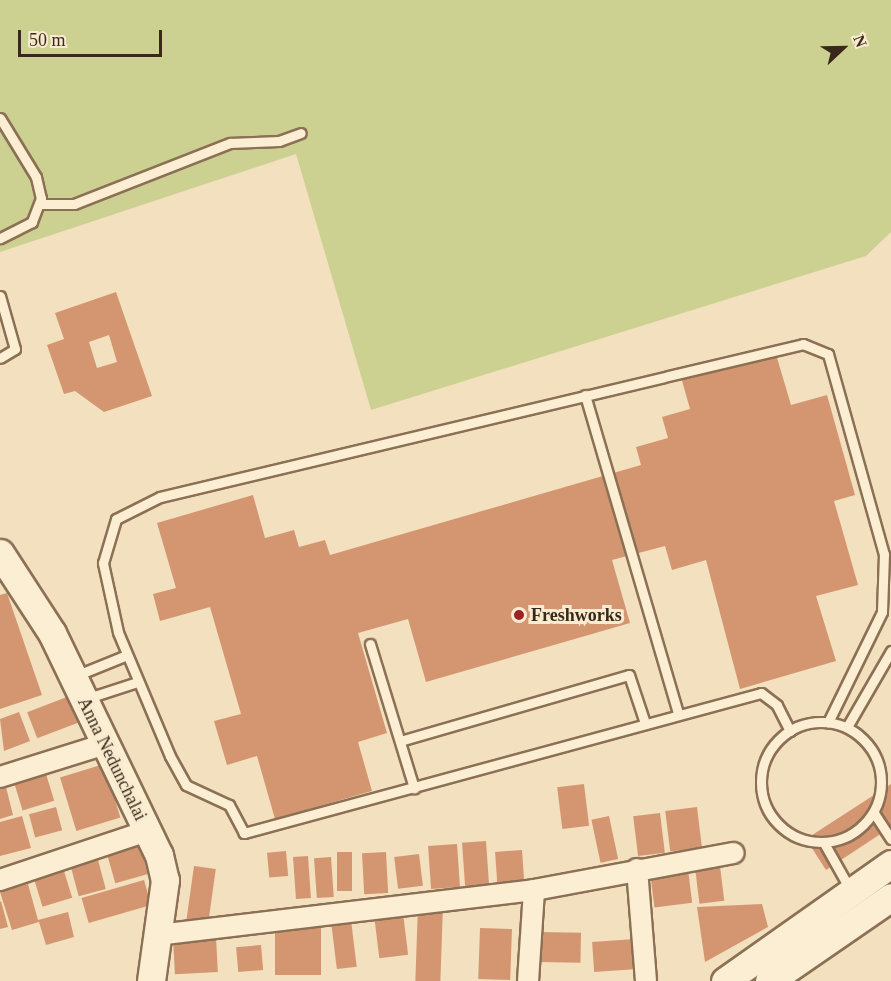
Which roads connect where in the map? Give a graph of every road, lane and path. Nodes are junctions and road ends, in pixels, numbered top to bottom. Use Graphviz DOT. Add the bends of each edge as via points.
graph roads {
  1 [pos="0,118"];
  2 [pos="301,133"];
  3 [pos="40,204"];
  4 [pos="0,238"];
  5 [pos="0,296"];
  6 [pos="0,358"];
  7 [pos="585,395"];
  8 [pos="0,553"];
  9 [pos="888,555"];
  10 [pos="370,644"];
  11 [pos="891,651"];
  12 [pos="127,655"];
  13 [pos="137,681"];
  14 [pos="78,688"];
  15 [pos="678,714"];
  16 [pos="828,722"];
  17 [pos="645,723"];
  18 [pos="847,728"];
  19 [pos="790,730"];
  20 [pos="400,741"];
  21 [pos="105,744"];
  22 [pos="0,777"];
  23 [pos="414,788"];
  24 [pos="874,813"];
  25 [pos="147,831"];
  26 [pos="891,839"];
  27 [pos="824,843"];
  28 [pos="734,853"];
  29 [pos="891,864"];
  30 [pos="637,869"];
  31 [pos="0,880"];
  32 [pos="534,890"];
  33 [pos="891,897"];
  34 [pos="858,905"];
  35 [pos="158,935"];
  36 [pos="151,981"];
  37 [pos="528,981"];
  38 [pos="646,981"];
  39 [pos="724,981"];
  40 [pos="769,981"];
  1 -- 3 [label="lane" via="36,177"];
  2 -- 3 [label="lane" via="279,141 230,143 74,204"];
  3 -- 4 [label="lane" via="32,222"];
  5 -- 6 [label="lane" via="15,349"];
  7 -- 9 [label="lane" via="803,344 828,354"];
  7 -- 12 [label="lane" via="160,497 116,519 103,563"];
  7 -- 15 [label="lane"];
  8 -- 14 [label="street, Anna Nedunchalai" via="52,633"];
  9 -- 16 [label="lane" via="882,612"];
  10 -- 20 [label="lane"];
  11 -- 18 [label="lane"];
  12 -- 13 [label="lane"];
  12 -- 14 [label="lane"];
  13 -- 14 [label="lane"];
  13 -- 23 [label="lane" via="186,785 229,805 244,832"];
  14 -- 21 [label="street, Anna Nedunchalai"];
  15 -- 17 [label="lane"];
  15 -- 19 [label="lane" via="760,693 777,705"];
  16 -- 18 [label="lane"];
  16 -- 19 [label="lane"];
  17 -- 20 [label="lane" via="629,675"];
  17 -- 23 [label="lane"];
  18 -- 24 [label="lane" via="863,739 881,774"];
  19 -- 27 [label="lane" via="765,760 763,799 786,832"];
  20 -- 23 [label="lane"];
  21 -- 22 [label="street"];
  21 -- 25 [label="street, Anna Nedunchalai"];
  24 -- 26 [label="lane"];
  24 -- 27 [label="lane" via="852,834"];
  25 -- 31 [label="street"];
  25 -- 35 [label="street, Anna Nedunchalai" via="165,880"];
  27 -- 34 [label="lane"];
  28 -- 30 [label="street"];
  29 -- 34 [label="street"];
  30 -- 32 [label="street"];
  30 -- 38 [label="street"];
  32 -- 35 [label="street"];
  32 -- 37 [label="street"];
  33 -- 34 [label="street"];
  34 -- 39 [label="street"];
  34 -- 40 [label="street"];
  35 -- 36 [label="street, Anna Nedunchalai"];
}
